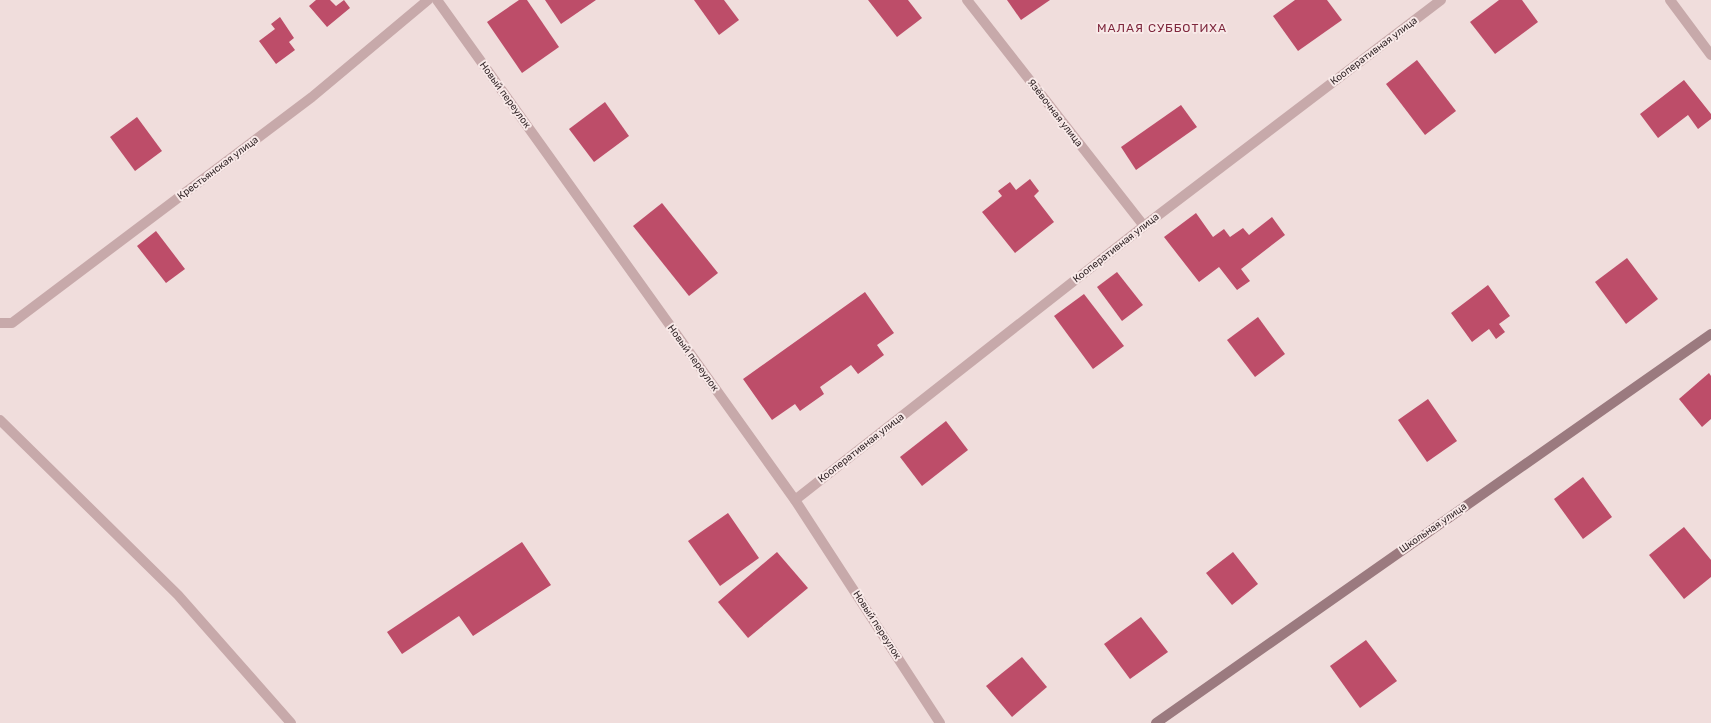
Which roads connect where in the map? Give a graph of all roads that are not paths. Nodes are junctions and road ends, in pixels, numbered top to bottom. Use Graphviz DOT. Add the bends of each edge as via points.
graph roads {
  1 [pos="428,0"];
  2 [pos="437,0"];
  3 [pos="967,0"];
  4 [pos="1441,0"];
  5 [pos="1670,0"];
  6 [pos="1711,55"];
  7 [pos="1144,226"];
  8 [pos="0,323"];
  9 [pos="1711,334"];
  10 [pos="0,420"];
  11 [pos="795,500"];
  12 [pos="291,723"];
  13 [pos="940,723"];
  14 [pos="1156,723"];
  1 -- 8 [label="street, Крестьянская улица" via="306,102 12,323"];
  2 -- 11 [label="street, Новый переулок"];
  3 -- 7 [label="street, Язёвочная улица"];
  4 -- 7 [label="street, Кооперативная улица"];
  5 -- 6 [label="street"];
  7 -- 11 [label="street, Кооперативная улица"];
  9 -- 14 [label="street, Школьная улица"];
  10 -- 12 [label="street" via="178,595"];
  11 -- 13 [label="street, Новый переулок"];
}
